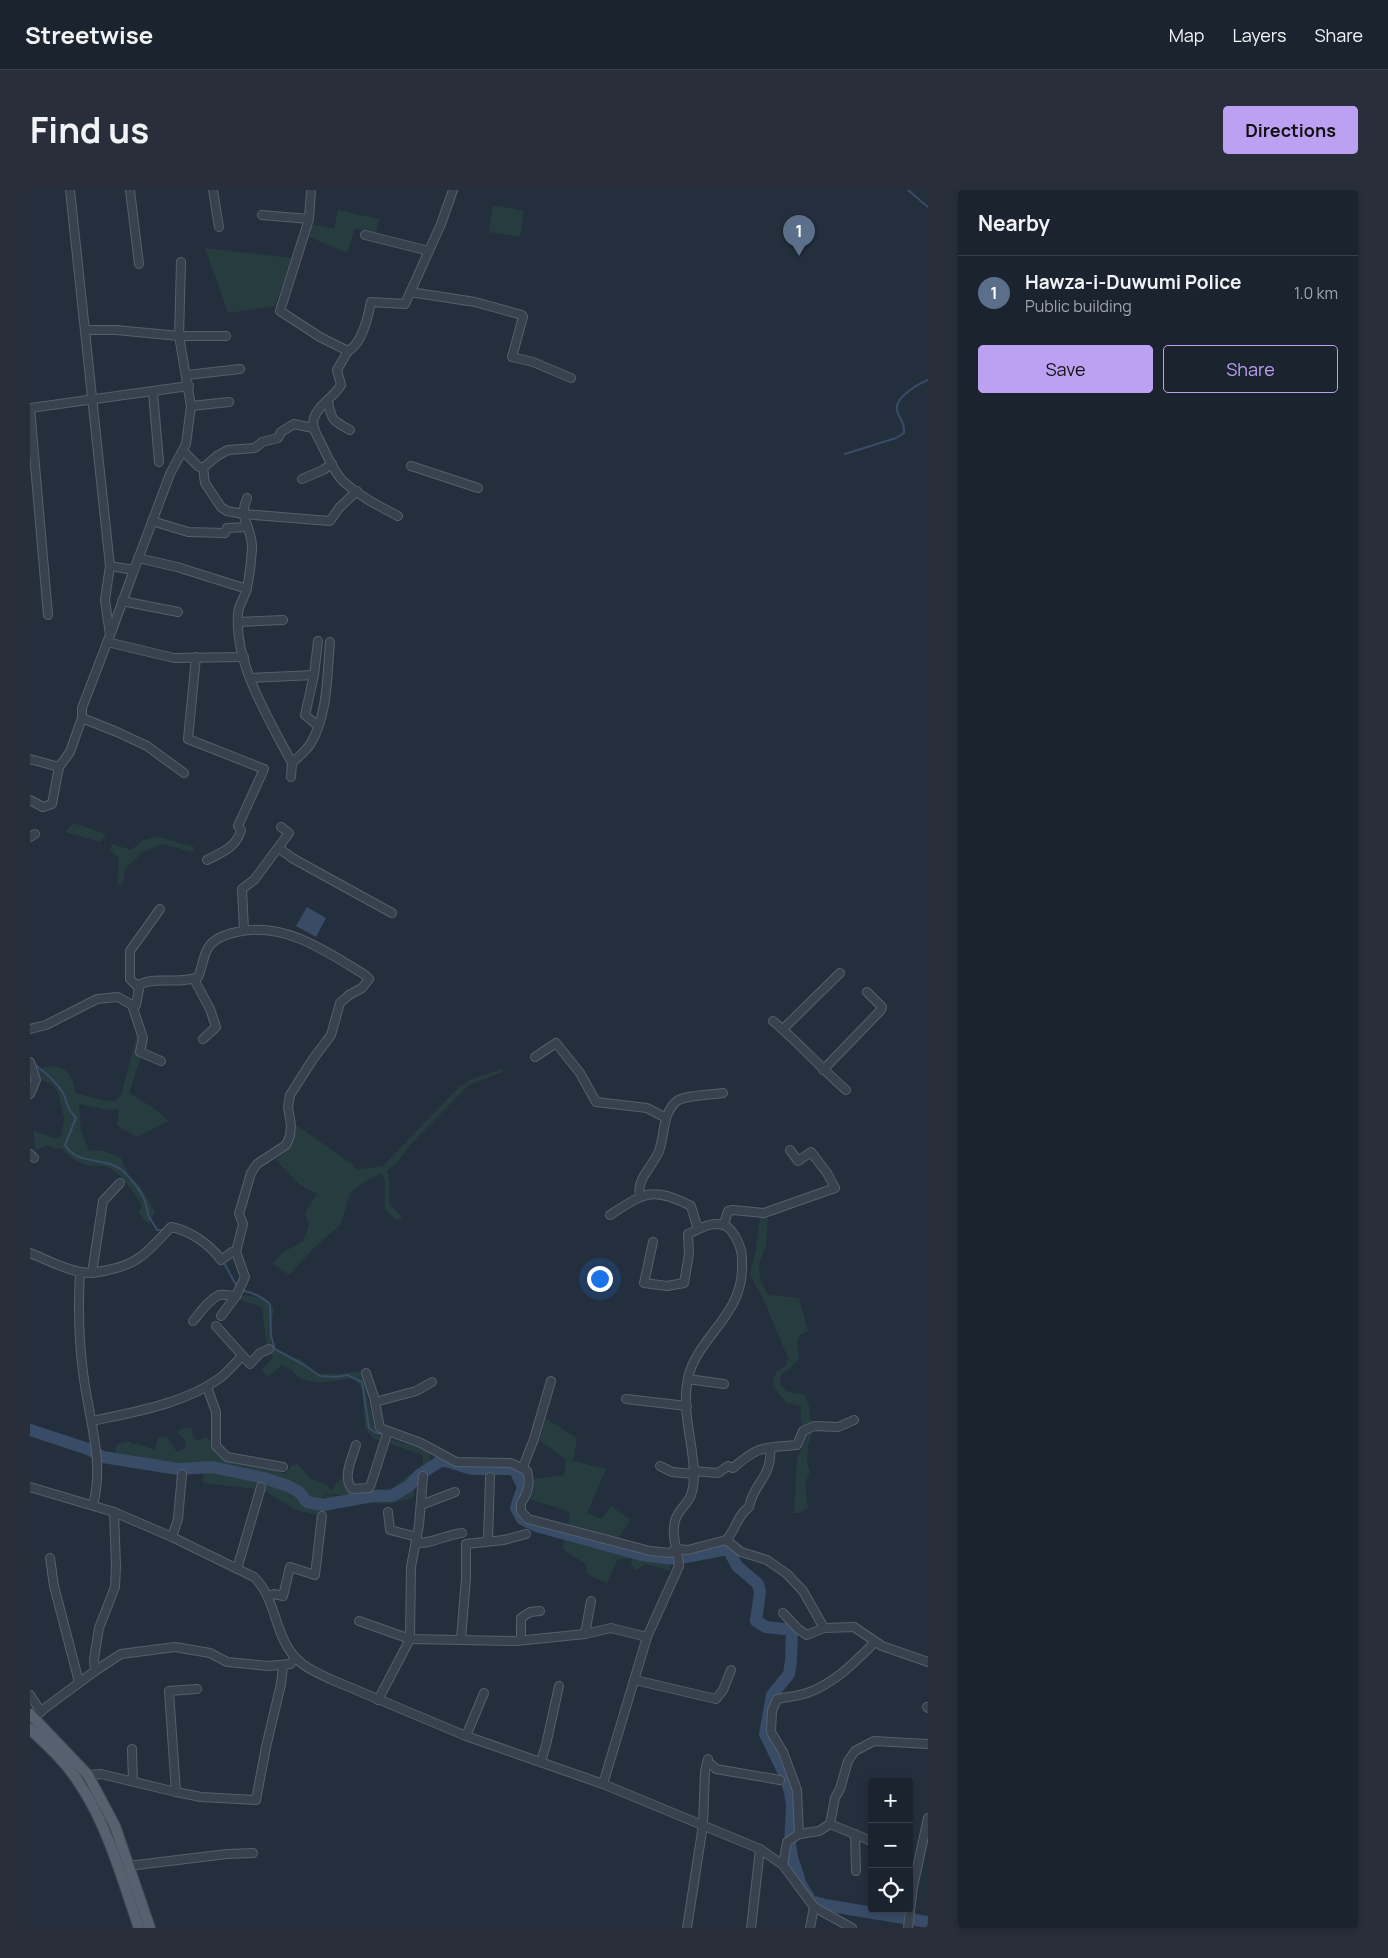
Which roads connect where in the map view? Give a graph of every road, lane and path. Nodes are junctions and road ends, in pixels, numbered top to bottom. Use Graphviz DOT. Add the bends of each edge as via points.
graph roads {
  1 [pos="70,190"];
  2 [pos="130,190"];
  3 [pos="213,190"];
  4 [pos="310,190"];
  5 [pos="453,190"];
  6 [pos="262,215"];
  7 [pos="309,218"];
  8 [pos="219,227"];
  9 [pos="364,235"];
  10 [pos="429,251"];
  11 [pos="181,262"];
  12 [pos="139,264"];
  13 [pos="410,292"];
  14 [pos="85,330"];
  15 [pos="179,336"];
  16 [pos="226,336"];
  17 [pos="348,351"];
  18 [pos="240,370"];
  19 [pos="187,375"];
  20 [pos="571,378"];
  21 [pos="189,386"];
  22 [pos="153,392"];
  23 [pos="93,401"];
  24 [pos="328,401"];
  25 [pos="229,402"];
  26 [pos="191,406"];
  27 [pos="30,408"];
  28 [pos="314,428"];
  29 [pos="350,430"];
  30 [pos="183,451"];
  31 [pos="159,462"];
  32 [pos="332,464"];
  33 [pos="411,466"];
  34 [pos="203,468"];
  35 [pos="302,480"];
  36 [pos="478,488"];
  37 [pos="357,491"];
  38 [pos="247,498"];
  39 [pos="243,514"];
  40 [pos="398,516"];
  41 [pos="152,522"];
  42 [pos="248,527"];
  43 [pos="138,558"];
  44 [pos="110,566"];
  45 [pos="134,570"];
  46 [pos="247,589"];
  47 [pos="122,601"];
  48 [pos="178,612"];
  49 [pos="48,616"];
  50 [pos="282,620"];
  51 [pos="239,622"];
  52 [pos="108,639"];
  53 [pos="318,641"];
  54 [pos="330,642"];
  55 [pos="196,657"];
  56 [pos="244,658"];
  57 [pos="314,675"];
  58 [pos="250,678"];
  59 [pos="82,718"];
  60 [pos="318,726"];
  61 [pos="30,759"];
  62 [pos="292,763"];
  63 [pos="59,768"];
  64 [pos="184,773"];
  65 [pos="291,777"];
  66 [pos="30,800"];
  67 [pos="281,827"];
  68 [pos="279,848"];
  69 [pos="207,860"];
  70 [pos="160,909"];
  71 [pos="392,913"];
  72 [pos="244,930"];
  73 [pos="840,973"];
  74 [pos="194,979"];
  75 [pos="139,988"];
  76 [pos="867,992"];
  77 [pos="132,1005"];
  78 [pos="773,1021"];
  79 [pos="30,1029"];
  80 [pos="783,1029"];
  81 [pos="204,1039"];
  82 [pos="535,1057"];
  83 [pos="161,1061"];
  84 [pos="30,1062"];
  85 [pos="823,1070"];
  86 [pos="846,1090"];
  87 [pos="723,1093"];
  88 [pos="30,1094"];
  89 [pos="666,1118"];
  90 [pos="790,1150"];
  91 [pos="120,1183"];
  92 [pos="640,1196"];
  93 [pos="610,1215"];
  94 [pos="724,1224"];
  95 [pos="700,1228"];
  96 [pos="653,1242"];
  97 [pos="236,1252"];
  98 [pos="30,1253"];
  99 [pos="80,1272"];
  100 [pos="92,1273"];
  101 [pos="236,1296"];
  102 [pos="221,1316"];
  103 [pos="193,1321"];
  104 [pos="216,1326"];
  105 [pos="269,1349"];
  106 [pos="242,1356"];
  107 [pos="366,1373"];
  108 [pos="688,1379"];
  109 [pos="551,1381"];
  110 [pos="432,1382"];
  111 [pos="724,1384"];
  112 [pos="207,1387"];
  113 [pos="626,1399"];
  114 [pos="375,1402"];
  115 [pos="687,1406"];
  116 [pos="854,1420"];
  117 [pos="92,1422"];
  118 [pos="388,1431"];
  119 [pos="356,1445"];
  120 [pos="770,1448"];
  121 [pos="660,1466"];
  122 [pos="283,1467"];
  123 [pos="523,1468"];
  124 [pos="694,1472"];
  125 [pos="182,1474"];
  126 [pos="422,1476"];
  127 [pos="490,1477"];
  128 [pos="30,1486"];
  129 [pos="261,1487"];
  130 [pos="455,1492"];
  131 [pos="93,1505"];
  132 [pos="420,1505"];
  133 [pos="114,1512"];
  134 [pos="388,1512"];
  135 [pos="322,1516"];
  136 [pos="462,1533"];
  137 [pos="526,1534"];
  138 [pos="172,1537"];
  139 [pos="416,1540"];
  140 [pos="726,1540"];
  141 [pos="488,1541"];
  142 [pos="677,1552"];
  143 [pos="50,1558"];
  144 [pos="237,1569"];
  145 [pos="268,1596"];
  146 [pos="591,1602"];
  147 [pos="540,1612"];
  148 [pos="783,1613"];
  149 [pos="359,1621"];
  150 [pos="824,1628"];
  151 [pos="585,1634"];
  152 [pos="647,1637"];
  153 [pos="410,1639"];
  154 [pos="461,1639"];
  155 [pos="521,1640"];
  156 [pos="875,1642"];
  157 [pos="295,1658"];
  158 [pos="928,1662"];
  159 [pos="283,1666"];
  160 [pos="732,1670"];
  161 [pos="95,1671"];
  162 [pos="635,1680"];
  163 [pos="79,1682"];
  164 [pos="559,1686"];
  165 [pos="197,1689"];
  166 [pos="484,1693"];
  167 [pos="30,1695"];
  168 [pos="378,1700"];
  169 [pos="35,1714"];
  170 [pos="30,1729"];
  171 [pos="466,1736"];
  172 [pos="928,1744"];
  173 [pos="132,1749"];
  174 [pos="541,1761"];
  175 [pos="88,1775"];
  176 [pos="780,1780"];
  177 [pos="133,1781"];
  178 [pos="603,1784"];
  179 [pos="176,1792"];
  180 [pos="928,1818"];
  181 [pos="830,1824"];
  182 [pos="703,1825"];
  183 [pos="799,1834"];
  184 [pos="855,1834"];
  185 [pos="868,1840"];
  186 [pos="760,1849"];
  187 [pos="253,1853"];
  188 [pos="783,1865"];
  189 [pos="128,1866"];
  190 [pos="856,1871"];
  191 [pos="814,1907"];
  192 [pos="139,1928"];
  193 [pos="150,1928"];
  194 [pos="687,1928"];
  195 [pos="751,1928"];
  196 [pos="810,1928"];
  197 [pos="852,1928"];
  198 [pos="908,1928"];
  1 -- 14 [label="street"];
  2 -- 12 [label="street"];
  3 -- 8 [label="street"];
  4 -- 7 [label="street"];
  5 -- 10 [label="street"];
  6 -- 7 [label="street"];
  7 -- 17 [label="street" via="280,311"];
  9 -- 10 [label="street"];
  10 -- 13 [label="street"];
  11 -- 15 [label="street"];
  13 -- 17 [label="street" via="405,304 371,302 366,326"];
  13 -- 20 [label="street" via="475,302 522,315 512,357"];
  14 -- 15 [label="street"];
  14 -- 23 [label="street"];
  15 -- 16 [label="street"];
  15 -- 19 [label="street"];
  17 -- 24 [label="street" via="337,370 341,385"];
  18 -- 19 [label="street"];
  19 -- 21 [label="street"];
  21 -- 22 [label="street"];
  21 -- 26 [label="street"];
  22 -- 23 [label="street"];
  22 -- 31 [label="street"];
  23 -- 27 [label="street"];
  23 -- 44 [label="street"];
  24 -- 28 [label="street" via="313,419"];
  24 -- 29 [label="street" via="335,422"];
  25 -- 26 [label="street"];
  26 -- 30 [label="street"];
  27 -- 49 [label="street"];
  28 -- 32 [label="street"];
  28 -- 34 [label="street" via="294,424 281,432 278,438 262,442 255,448 228,450"];
  30 -- 34 [label="street"];
  30 -- 41 [label="street" via="170,474"];
  32 -- 35 [label="street"];
  32 -- 37 [label="street" via="342,480"];
  33 -- 36 [label="street"];
  34 -- 39 [label="street" via="204,483 221,507"];
  37 -- 39 [label="street" via="338,508 330,521"];
  37 -- 40 [label="street"];
  38 -- 39 [label="street"];
  39 -- 42 [label="street"];
  41 -- 42 [label="street" via="196,533 225,533 227,528"];
  41 -- 43 [label="street"];
  42 -- 46 [label="street" via="252,546"];
  43 -- 45 [label="street"];
  43 -- 46 [label="street"];
  44 -- 45 [label="street"];
  44 -- 52 [label="street" via="105,600"];
  45 -- 47 [label="street"];
  46 -- 51 [label="street" via="240,604"];
  47 -- 48 [label="street"];
  47 -- 52 [label="street"];
  50 -- 51 [label="street"];
  51 -- 56 [label="street"];
  52 -- 55 [label="street" via="174,658"];
  52 -- 59 [label="street" via="82,708"];
  53 -- 57 [label="street"];
  54 -- 60 [label="street"];
  55 -- 56 [label="street"];
  55 -- 69 [label="street" via="188,739 264,769 238,826 241,830 239,838 230,849"];
  56 -- 58 [label="street"];
  57 -- 58 [label="street"];
  57 -- 60 [label="street" via="305,716"];
  58 -- 62 [label="street"];
  59 -- 63 [label="street" via="70,752"];
  59 -- 64 [label="street" via="147,746"];
  60 -- 62 [label="street" via="310,745"];
  61 -- 63 [label="street"];
  62 -- 65 [label="street"];
  63 -- 66 [label="street" via="52,804 43,807"];
  67 -- 68 [label="street" via="289,833"];
  68 -- 71 [label="street"];
  68 -- 72 [label="street" via="254,880 242,889"];
  70 -- 75 [label="street" via="130,950 130,979"];
  72 -- 74 [label="street" via="225,934 208,948 198,978"];
  72 -- 97 [label="street" via="290,934 321,948 369,979 340,1003 332,1035 290,1095 291,1131 286,1145 257,1164 251,1172 239,1214 243,1224"];
  73 -- 80 [label="street"];
  74 -- 75 [label="street" via="177,982 147,980"];
  74 -- 81 [label="street" via="216,1026"];
  75 -- 77 [label="street" via="136,1005"];
  76 -- 85 [label="street" via="882,1007 881,1010"];
  77 -- 79 [label="street" via="118,997 97,999 46,1025"];
  77 -- 83 [label="street" via="143,1038 140,1052"];
  78 -- 80 [label="street"];
  80 -- 85 [label="street"];
  82 -- 89 [label="street" via="556,1043 580,1073 596,1102 647,1108"];
  84 -- 88 [label="street" via="36,1080"];
  85 -- 86 [label="street"];
  87 -- 89 [label="street" via="680,1100"];
  89 -- 92 [label="street" via="659,1153 640,1183"];
  90 -- 94 [label="street" via="798,1161 812,1152 835,1188 764,1213 733,1210 728,1212"];
  91 -- 100 [label="street" via="103,1201"];
  92 -- 93 [label="street"];
  92 -- 95 [label="street" via="652,1194 678,1199 691,1206"];
  94 -- 95 [label="street"];
  94 -- 108 [label="street" via="730,1228 743,1252 739,1290 734,1304 693,1363"];
  95 -- 96 [label="street" via="688,1234 689,1254 684,1283 667,1286 644,1284"];
  97 -- 100 [label="street" via="221,1260 182,1229 171,1227 136,1262"];
  97 -- 101 [label="street" via="244,1277"];
  98 -- 99 [label="street"];
  99 -- 100 [label="street"];
  99 -- 117 [label="street" via="78,1291 83,1372"];
  101 -- 102 [label="street"];
  101 -- 103 [label="street" via="218,1296"];
  104 -- 106 [label="street"];
  105 -- 106 [label="street" via="250,1364"];
  106 -- 112 [label="street"];
  107 -- 114 [label="street"];
  108 -- 111 [label="street"];
  108 -- 115 [label="street"];
  109 -- 123 [label="street"];
  110 -- 114 [label="street" via="416,1392"];
  112 -- 117 [label="street" via="157,1406"];
  112 -- 122 [label="street" via="216,1412 216,1446 227,1458"];
  113 -- 115 [label="street"];
  114 -- 118 [label="street" via="380,1428"];
  115 -- 124 [label="street"];
  116 -- 120 [label="street" via="838,1427 814,1426 803,1431 796,1445"];
  117 -- 131 [label="street" via="98,1488"];
  118 -- 119 [label="street" via="369,1488 352,1489 346,1478"];
  118 -- 123 [label="street" via="421,1443 456,1462 511,1464"];
  120 -- 124 [label="street" via="762,1448 733,1468 728,1466 718,1473"];
  120 -- 140 [label="street" via="771,1457 764,1478"];
  121 -- 124 [label="street" via="672,1472"];
  123 -- 142 [label="street" via="527,1470 529,1485 520,1504 528,1519 650,1551"];
  124 -- 142 [label="street" via="691,1497 675,1520 673,1542"];
  125 -- 138 [label="street" via="178,1519"];
  126 -- 132 [label="street"];
  127 -- 141 [label="street"];
  128 -- 131 [label="street"];
  129 -- 144 [label="street"];
  130 -- 132 [label="street"];
  131 -- 133 [label="street"];
  132 -- 139 [label="street"];
  133 -- 138 [label="street"];
  133 -- 161 [label="street" via="116,1587 99,1628"];
  134 -- 139 [label="street" via="390,1530"];
  135 -- 145 [label="street" via="315,1576 290,1567 283,1596"];
  136 -- 139 [label="street" via="421,1544"];
  137 -- 141 [label="street"];
  138 -- 144 [label="street"];
  139 -- 153 [label="street" via="411,1568"];
  140 -- 142 [label="street"];
  140 -- 150 [label="street" via="740,1552 767,1560 787,1574 803,1591"];
  141 -- 154 [label="street" via="466,1544"];
  142 -- 152 [label="street" via="679,1566"];
  143 -- 163 [label="street"];
  144 -- 145 [label="street" via="254,1576"];
  145 -- 157 [label="street" via="282,1636"];
  146 -- 151 [label="street"];
  147 -- 155 [label="street" via="530,1612 521,1618"];
  148 -- 150 [label="street" via="807,1635"];
  149 -- 153 [label="street"];
  150 -- 156 [label="street" via="854,1627"];
  151 -- 152 [label="street" via="611,1628"];
  151 -- 155 [label="street"];
  152 -- 162 [label="street"];
  153 -- 154 [label="street"];
  153 -- 168 [label="street"];
  154 -- 155 [label="street"];
  156 -- 158 [label="street"];
  156 -- 183 [label="street" via="844,1672 806,1693 777,1699 772,1711 771,1732 783,1752 797,1790"];
  157 -- 159 [label="street"];
  157 -- 168 [label="street" via="330,1679"];
  159 -- 161 [label="street" via="228,1662 210,1653 176,1647 121,1654"];
  159 -- 179 [label="street" via="256,1800"];
  160 -- 162 [label="street" via="716,1699"];
  161 -- 163 [label="street"];
  162 -- 178 [label="street"];
  163 -- 169 [label="street"];
  164 -- 174 [label="street"];
  165 -- 179 [label="street" via="169,1690"];
  166 -- 171 [label="street"];
  167 -- 169 [label="street"];
  168 -- 171 [label="street"];
  169 -- 175 [label="main road"];
  170 -- 192 [label="main road" via="53,1751 90,1801 104,1830"];
  171 -- 174 [label="street"];
  172 -- 181 [label="street" via="874,1741 855,1751 848,1761 835,1798"];
  173 -- 177 [label="street"];
  174 -- 178 [label="street"];
  175 -- 177 [label="street" via="101,1774"];
  175 -- 189 [label="main road" via="115,1826"];
  176 -- 182 [label="street" via="716,1769 707,1761"];
  177 -- 179 [label="street"];
  178 -- 182 [label="street"];
  180 -- 198 [label="street" via="912,1887"];
  181 -- 183 [label="street" via="819,1831"];
  181 -- 184 [label="street"];
  182 -- 186 [label="street"];
  182 -- 194 [label="street"];
  183 -- 188 [label="street" via="787,1842"];
  184 -- 185 [label="street"];
  184 -- 190 [label="street"];
  186 -- 188 [label="street"];
  186 -- 195 [label="street"];
  187 -- 189 [label="street"];
  188 -- 191 [label="street"];
  189 -- 193 [label="main road"];
  191 -- 196 [label="street"];
  191 -- 197 [label="street"];
}
